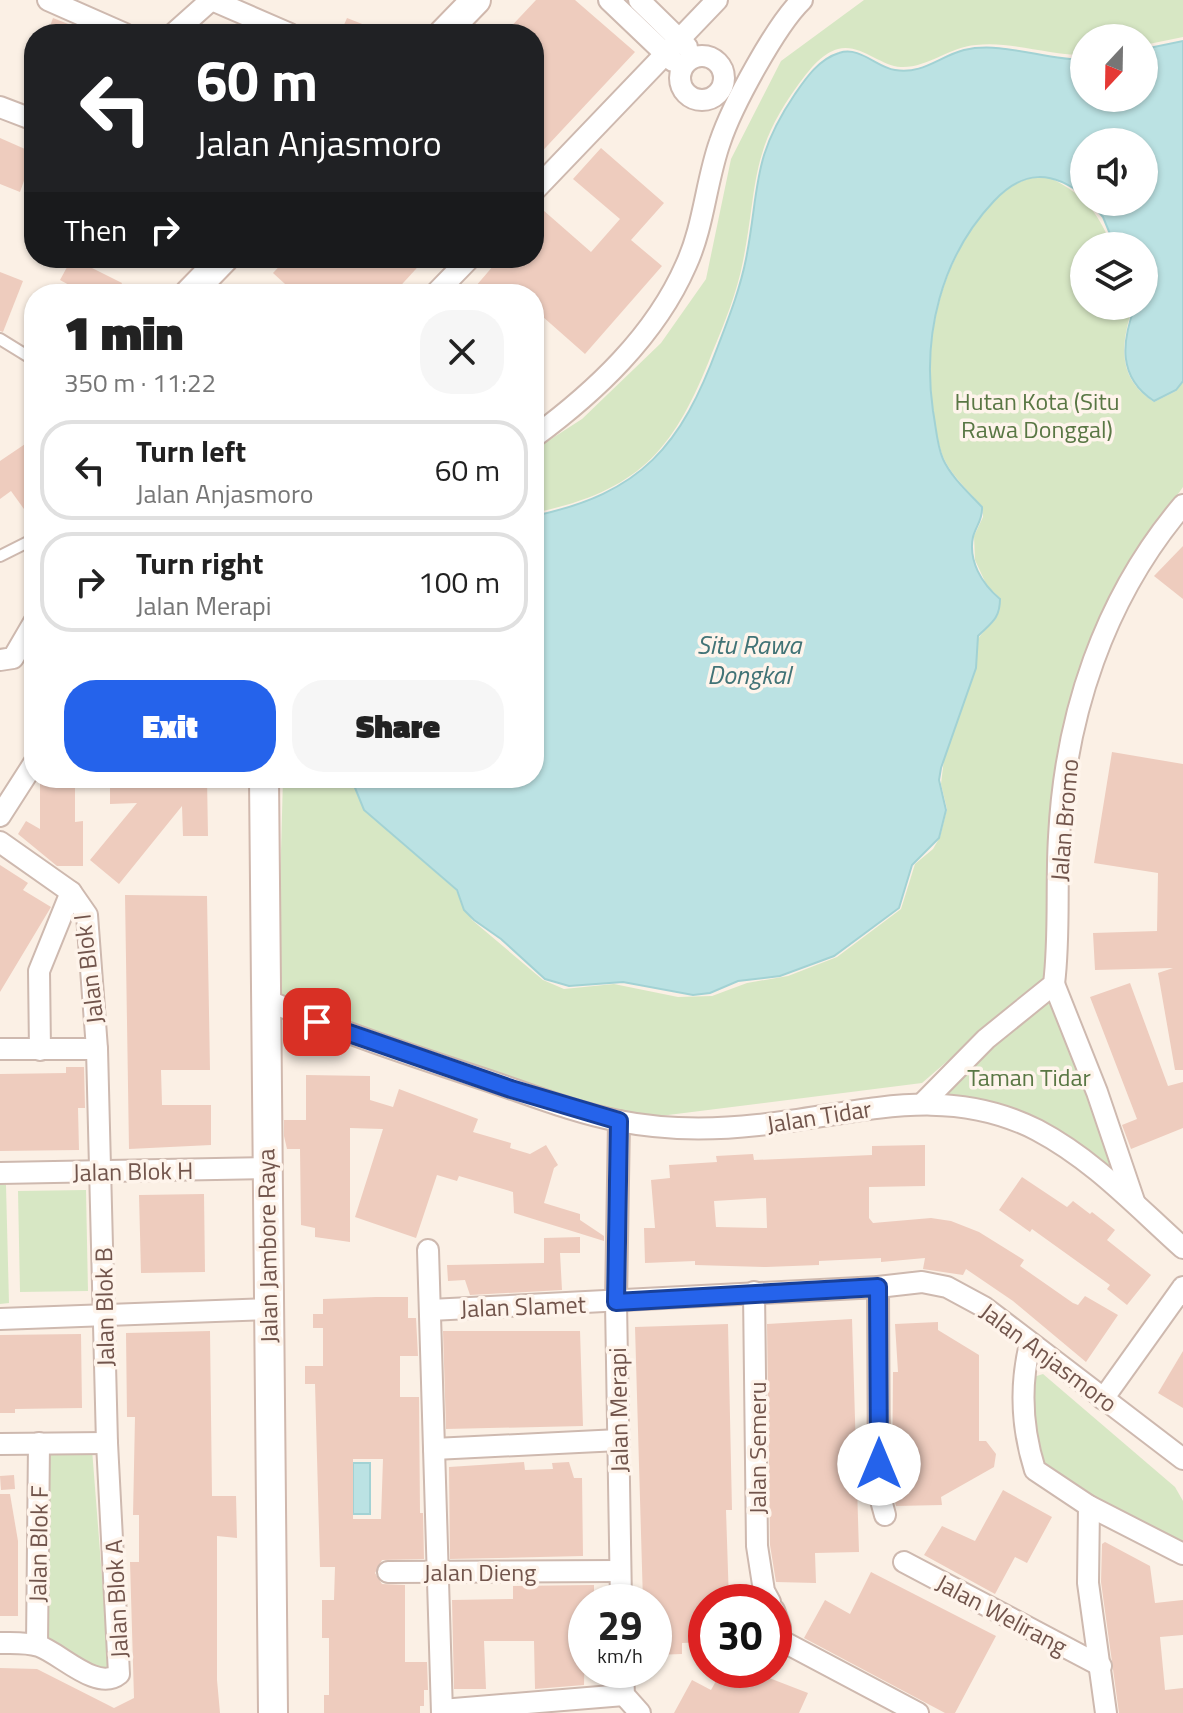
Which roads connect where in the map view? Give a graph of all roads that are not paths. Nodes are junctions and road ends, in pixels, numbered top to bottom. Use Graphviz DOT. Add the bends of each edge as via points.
graph roads {
  1 [pos="48,0"];
  2 [pos="211,0"];
  3 [pos="609,0"];
  4 [pos="639,0"];
  5 [pos="717,0"];
  6 [pos="802,0"];
  7 [pos="468,2"];
  8 [pos="102,24"];
  9 [pos="184,24"];
  10 [pos="267,24"];
  11 [pos="451,24"];
  12 [pos="672,46"];
  13 [pos="688,63"];
  14 [pos="724,72"];
  15 [pos="747,89"];
  16 [pos="712,97"];
  17 [pos="0,107"];
  18 [pos="732,114"];
  19 [pos="24,116"];
  20 [pos="544,180"];
  21 [pos="214,268"];
  22 [pos="460,268"];
  23 [pos="199,284"];
  24 [pos="445,284"];
  25 [pos="0,339"];
  26 [pos="24,354"];
  27 [pos="544,428"];
  28 [pos="1183,505"];
  29 [pos="24,544"];
  30 [pos="0,556"];
  31 [pos="24,639"];
  32 [pos="0,660"];
  33 [pos="24,779"];
  34 [pos="264,788"];
  35 [pos="0,816"];
  36 [pos="0,842"];
  37 [pos="71,892"];
  38 [pos="1054,984"];
  39 [pos="264,999"];
  40 [pos="0,1049"];
  41 [pos="97,1049"];
  42 [pos="40,1050"];
  43 [pos="922,1104"];
  44 [pos="619,1121"];
  45 [pos="266,1168"];
  46 [pos="100,1171"];
  47 [pos="0,1173"];
  48 [pos="1134,1201"];
  49 [pos="1183,1248"];
  50 [pos="428,1250"];
  51 [pos="878,1287"];
  52 [pos="1183,1287"];
  53 [pos="754,1292"];
  54 [pos="616,1302"];
  55 [pos="268,1309"];
  56 [pos="430,1310"];
  57 [pos="106,1317"];
  58 [pos="0,1319"];
  59 [pos="1030,1344"];
  60 [pos="1103,1399"];
  61 [pos="619,1440"];
  62 [pos="39,1443"];
  63 [pos="107,1443"];
  64 [pos="0,1444"];
  65 [pos="434,1449"];
  66 [pos="1183,1459"];
  67 [pos="1089,1506"];
  68 [pos="885,1515"];
  69 [pos="1183,1554"];
  70 [pos="904,1562"];
  71 [pos="620,1571"];
  72 [pos="388,1572"];
  73 [pos="438,1573"];
  74 [pos="620,1584"];
  75 [pos="763,1584"];
  76 [pos="792,1634"];
  77 [pos="0,1643"];
  78 [pos="37,1645"];
  79 [pos="1101,1666"];
  80 [pos="628,1688"];
  81 [pos="634,1708"];
  82 [pos="442,1712"];
  83 [pos="273,1713"];
  84 [pos="918,1713"];
  85 [pos="1106,1713"];
  1 -- 8 [label="street"];
  2 -- 9 [label="street"];
  2 -- 10 [label="street"];
  3 -- 12 [label="street"];
  4 -- 12 [label="street"];
  5 -- 12 [label="street"];
  6 -- 15 [label="street"];
  7 -- 11 [label="street"];
  12 -- 13 [label="street"];
  12 -- 20 [label="street"];
  13 -- 14 [label="street" via="716,60"];
  13 -- 16 [label="street" via="684,92 697,100"];
  14 -- 15 [label="street"];
  14 -- 16 [label="street" via="722,86"];
  15 -- 18 [label="street"];
  16 -- 18 [label="street"];
  17 -- 19 [label="street"];
  18 -- 27 [label="street" via="719,143 688,262 667,300 621,363"];
  21 -- 23 [label="street"];
  22 -- 24 [label="street"];
  25 -- 26 [label="lane"];
  28 -- 38 [label="street, Jalan Bromo" via="1124,587 1083,695 1061,817"];
  29 -- 30 [label="lane"];
  31 -- 32 [label="street" via="13,658"];
  33 -- 35 [label="street"];
  34 -- 39 [label="street, Jalan Jambore Raya"];
  36 -- 37 [label="street, Jalan Blok I"];
  37 -- 41 [label="street, Jalan Blok I" via="87,915"];
  37 -- 42 [label="street, Jalan Blok I" via="39,971"];
  38 -- 43 [label="street" via="986,1039"];
  38 -- 48 [label="street"];
  39 -- 44 [label="street, Jalan Tidar" via="393,1050"];
  39 -- 45 [label="street, Jalan Jambore Raya"];
  40 -- 42 [label="street"];
  41 -- 42 [label="street"];
  41 -- 46 [label="street, Jalan Blok I"];
  43 -- 44 [label="street, Jalan Tidar" via="729,1127"];
  43 -- 48 [label="street, Jalan Tidar" via="957,1104 1036,1130"];
  44 -- 54 [label="street, Jalan Merapi"];
  45 -- 46 [label="street, Jalan Blok H"];
  45 -- 55 [label="street, Jalan Jambore Raya"];
  46 -- 47 [label="street, Jalan Blok H"];
  46 -- 57 [label="street, Jalan Blok B"];
  48 -- 49 [label="street, Jalan Tidar"];
  50 -- 56 [label="street"];
  51 -- 53 [label="street, Jalan Anjasmoro"];
  51 -- 59 [label="street, Jalan Anjasmoro" via="922,1282 947,1287 984,1307"];
  51 -- 68 [label="street" via="879,1493"];
  52 -- 60 [label="street"];
  53 -- 54 [label="street, Jalan Anjasmoro"];
  53 -- 75 [label="street, Jalan Semeru" via="757,1546"];
  54 -- 56 [label="street, Jalan Slamet"];
  54 -- 61 [label="street, Jalan Merapi"];
  55 -- 57 [label="street"];
  55 -- 83 [label="street, Jalan Jambore Raya"];
  56 -- 65 [label="street"];
  57 -- 58 [label="street"];
  57 -- 63 [label="street, Jalan Blok B"];
  59 -- 60 [label="street, Jalan Anjasmoro"];
  59 -- 67 [label="street" via="1024,1369 1025,1426 1035,1470"];
  60 -- 66 [label="street, Jalan Anjasmoro"];
  61 -- 65 [label="street"];
  61 -- 71 [label="street, Jalan Merapi"];
  62 -- 63 [label="street"];
  62 -- 64 [label="street"];
  62 -- 78 [label="street, Jalan Blok F"];
  63 -- 78 [label="street, Jalan Blok A" via="119,1674 100,1678"];
  65 -- 73 [label="street"];
  67 -- 69 [label="street"];
  67 -- 79 [label="street" via="1088,1583"];
  70 -- 79 [label="street, Jalan Welirang"];
  71 -- 73 [label="street, Jalan Dieng"];
  71 -- 74 [label="street, Jalan Merapi"];
  72 -- 73 [label="street, Jalan Dieng"];
  73 -- 82 [label="street"];
  76 -- 84 [label="street"];
  77 -- 78 [label="street, Jalan Blok A"];
  79 -- 85 [label="street"];
  80 -- 81 [label="street"];
  81 -- 82 [label="street"];
}
